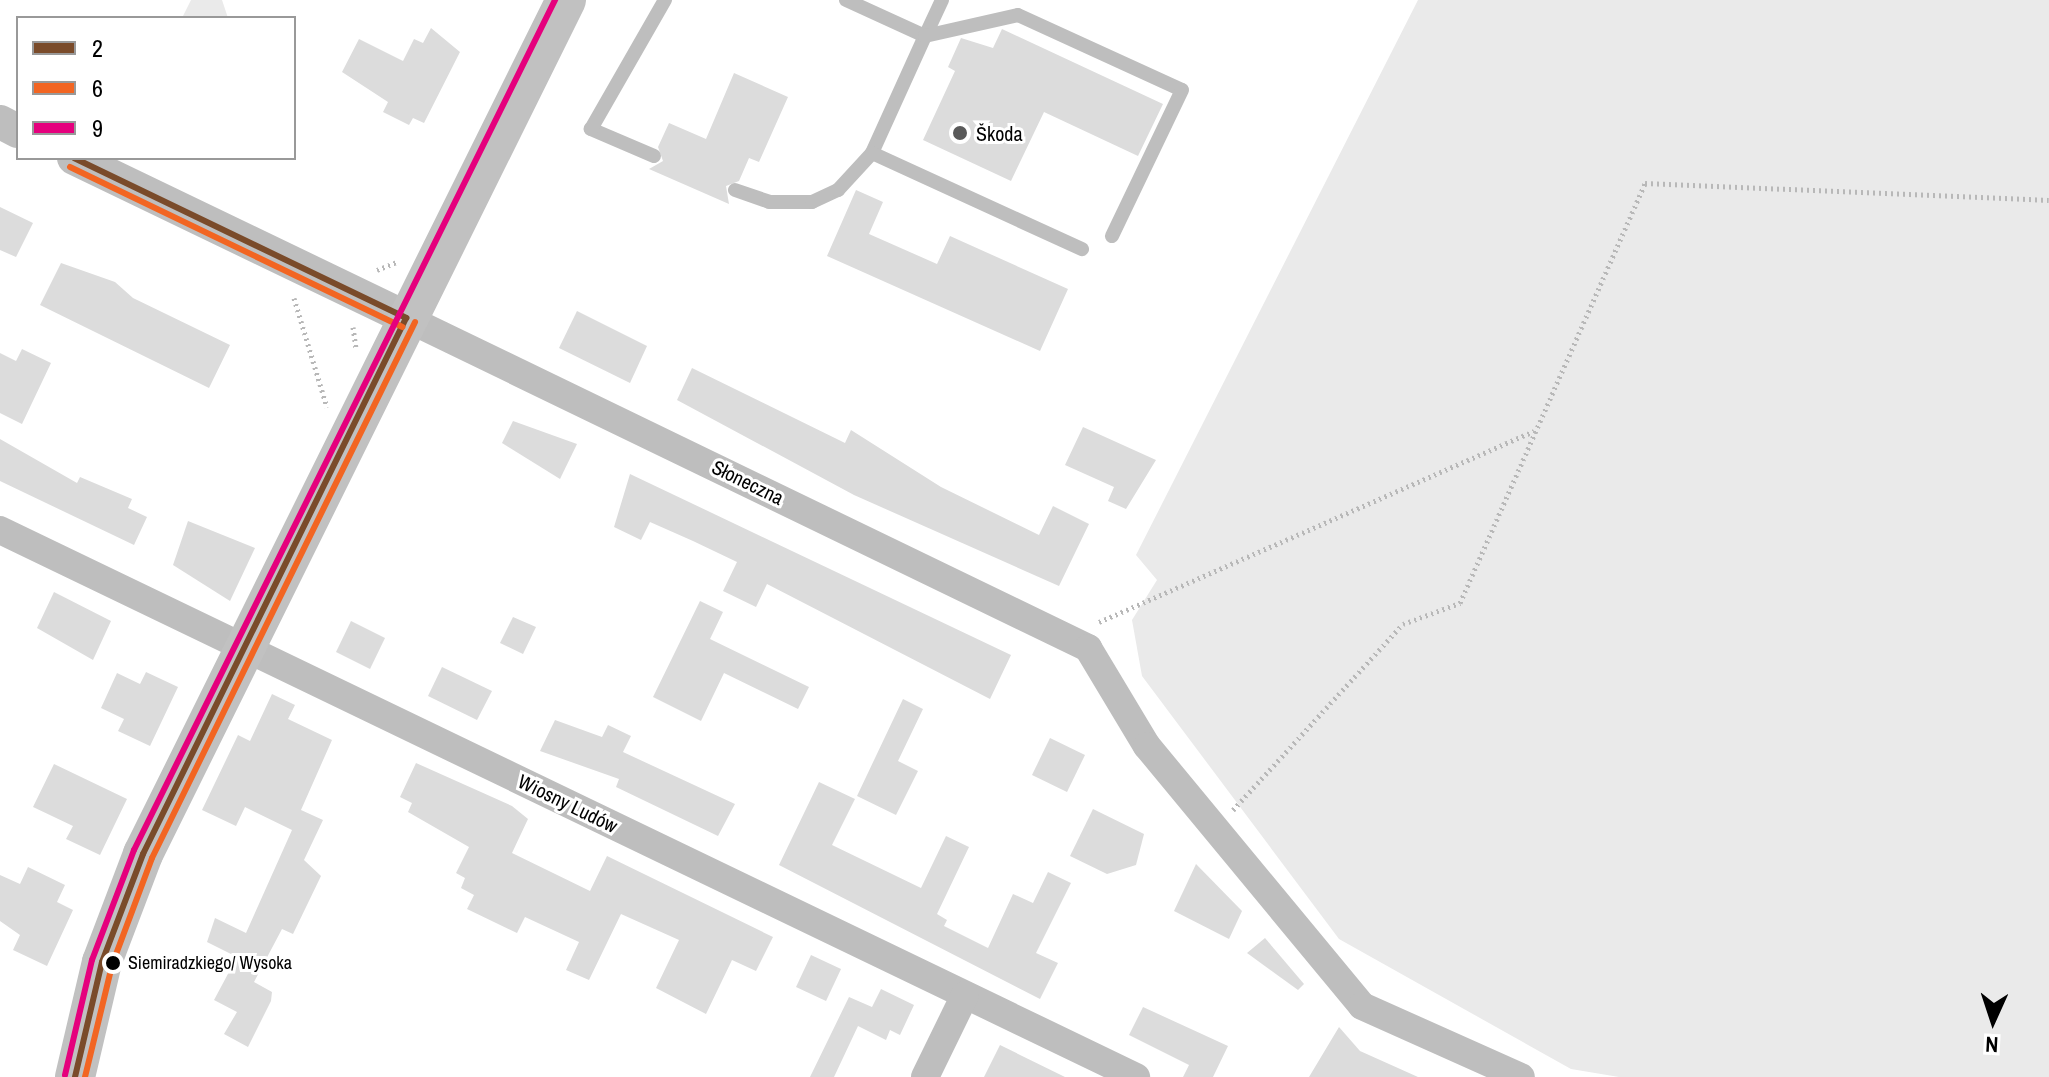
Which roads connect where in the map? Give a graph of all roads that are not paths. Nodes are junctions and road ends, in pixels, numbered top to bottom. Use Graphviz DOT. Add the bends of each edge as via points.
graph roads {
  1 [pos="566,0"];
  2 [pos="665,0"];
  3 [pos="846,0"];
  4 [pos="942,0"];
  5 [pos="925,36"];
  6 [pos="872,153"];
  7 [pos="654,156"];
  8 [pos="78,160"];
  9 [pos="735,190"];
  10 [pos="1112,236"];
  11 [pos="1082,249"];
  12 [pos="406,318"];
  13 [pos="0,530"];
  14 [pos="243,649"];
  15 [pos="965,995"];
  16 [pos="75,1077"];
  17 [pos="925,1077"];
  18 [pos="1136,1077"];
  19 [pos="1521,1077"];
  1 -- 12 [label="main road"];
  2 -- 7 [label="lane" via="591,129"];
  3 -- 5 [label="lane"];
  4 -- 5 [label="lane"];
  5 -- 6 [label="lane"];
  5 -- 10 [label="lane" via="1018,15 1182,90"];
  6 -- 9 [label="lane" via="838,190 812,202 769,202"];
  6 -- 11 [label="lane"];
  8 -- 12 [label="street"];
  12 -- 14 [label="main road"];
  12 -- 19 [label="street, Słoneczna" via="1094,635 1147,746 1362,1006"];
  13 -- 14 [label="street, Wiosny Ludów"];
  14 -- 15 [label="street, Wiosny Ludów"];
  14 -- 16 [label="main road" via="117,919"];
  15 -- 17 [label="street"];
  15 -- 18 [label="street, Wiosny Ludów"];
}
